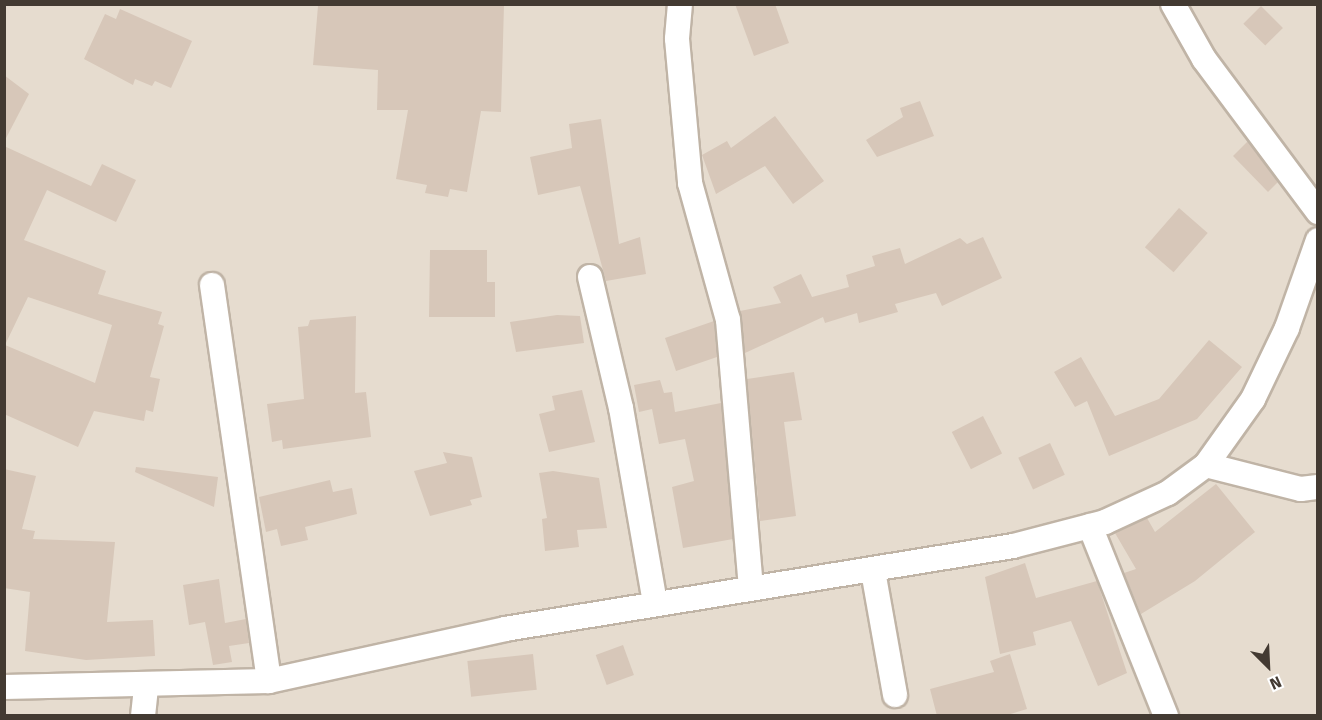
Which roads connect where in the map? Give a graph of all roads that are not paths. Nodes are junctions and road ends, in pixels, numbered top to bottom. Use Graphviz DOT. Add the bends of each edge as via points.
graph roads {
  1 [pos="680,4"];
  2 [pos="1173,4"];
  3 [pos="1317,212"];
  4 [pos="1317,240"];
  5 [pos="590,277"];
  6 [pos="212,285"];
  7 [pos="1206,465"];
  8 [pos="1317,487"];
  9 [pos="1090,526"];
  10 [pos="873,571"];
  11 [pos="751,586"];
  12 [pos="654,603"];
  13 [pos="269,681"];
  14 [pos="146,686"];
  15 [pos="4,687"];
  16 [pos="895,695"];
  17 [pos="143,716"];
  18 [pos="1166,716"];
  1 -- 11 [label="street" via="676,39 690,183 728,320 736,466"];
  2 -- 3 [label="street" via="1204,60"];
  4 -- 7 [label="street" via="1287,328 1253,399"];
  5 -- 12 [label="street" via="621,408"];
  6 -- 13 [label="street"];
  7 -- 8 [label="street" via="1301,489"];
  7 -- 9 [label="street" via="1168,493"];
  9 -- 10 [label="street" via="1013,546"];
  9 -- 18 [label="street"];
  10 -- 11 [label="street"];
  10 -- 16 [label="street"];
  11 -- 12 [label="street"];
  12 -- 13 [label="street"];
  13 -- 14 [label="street"];
  14 -- 15 [label="street"];
  14 -- 17 [label="street"];
}
